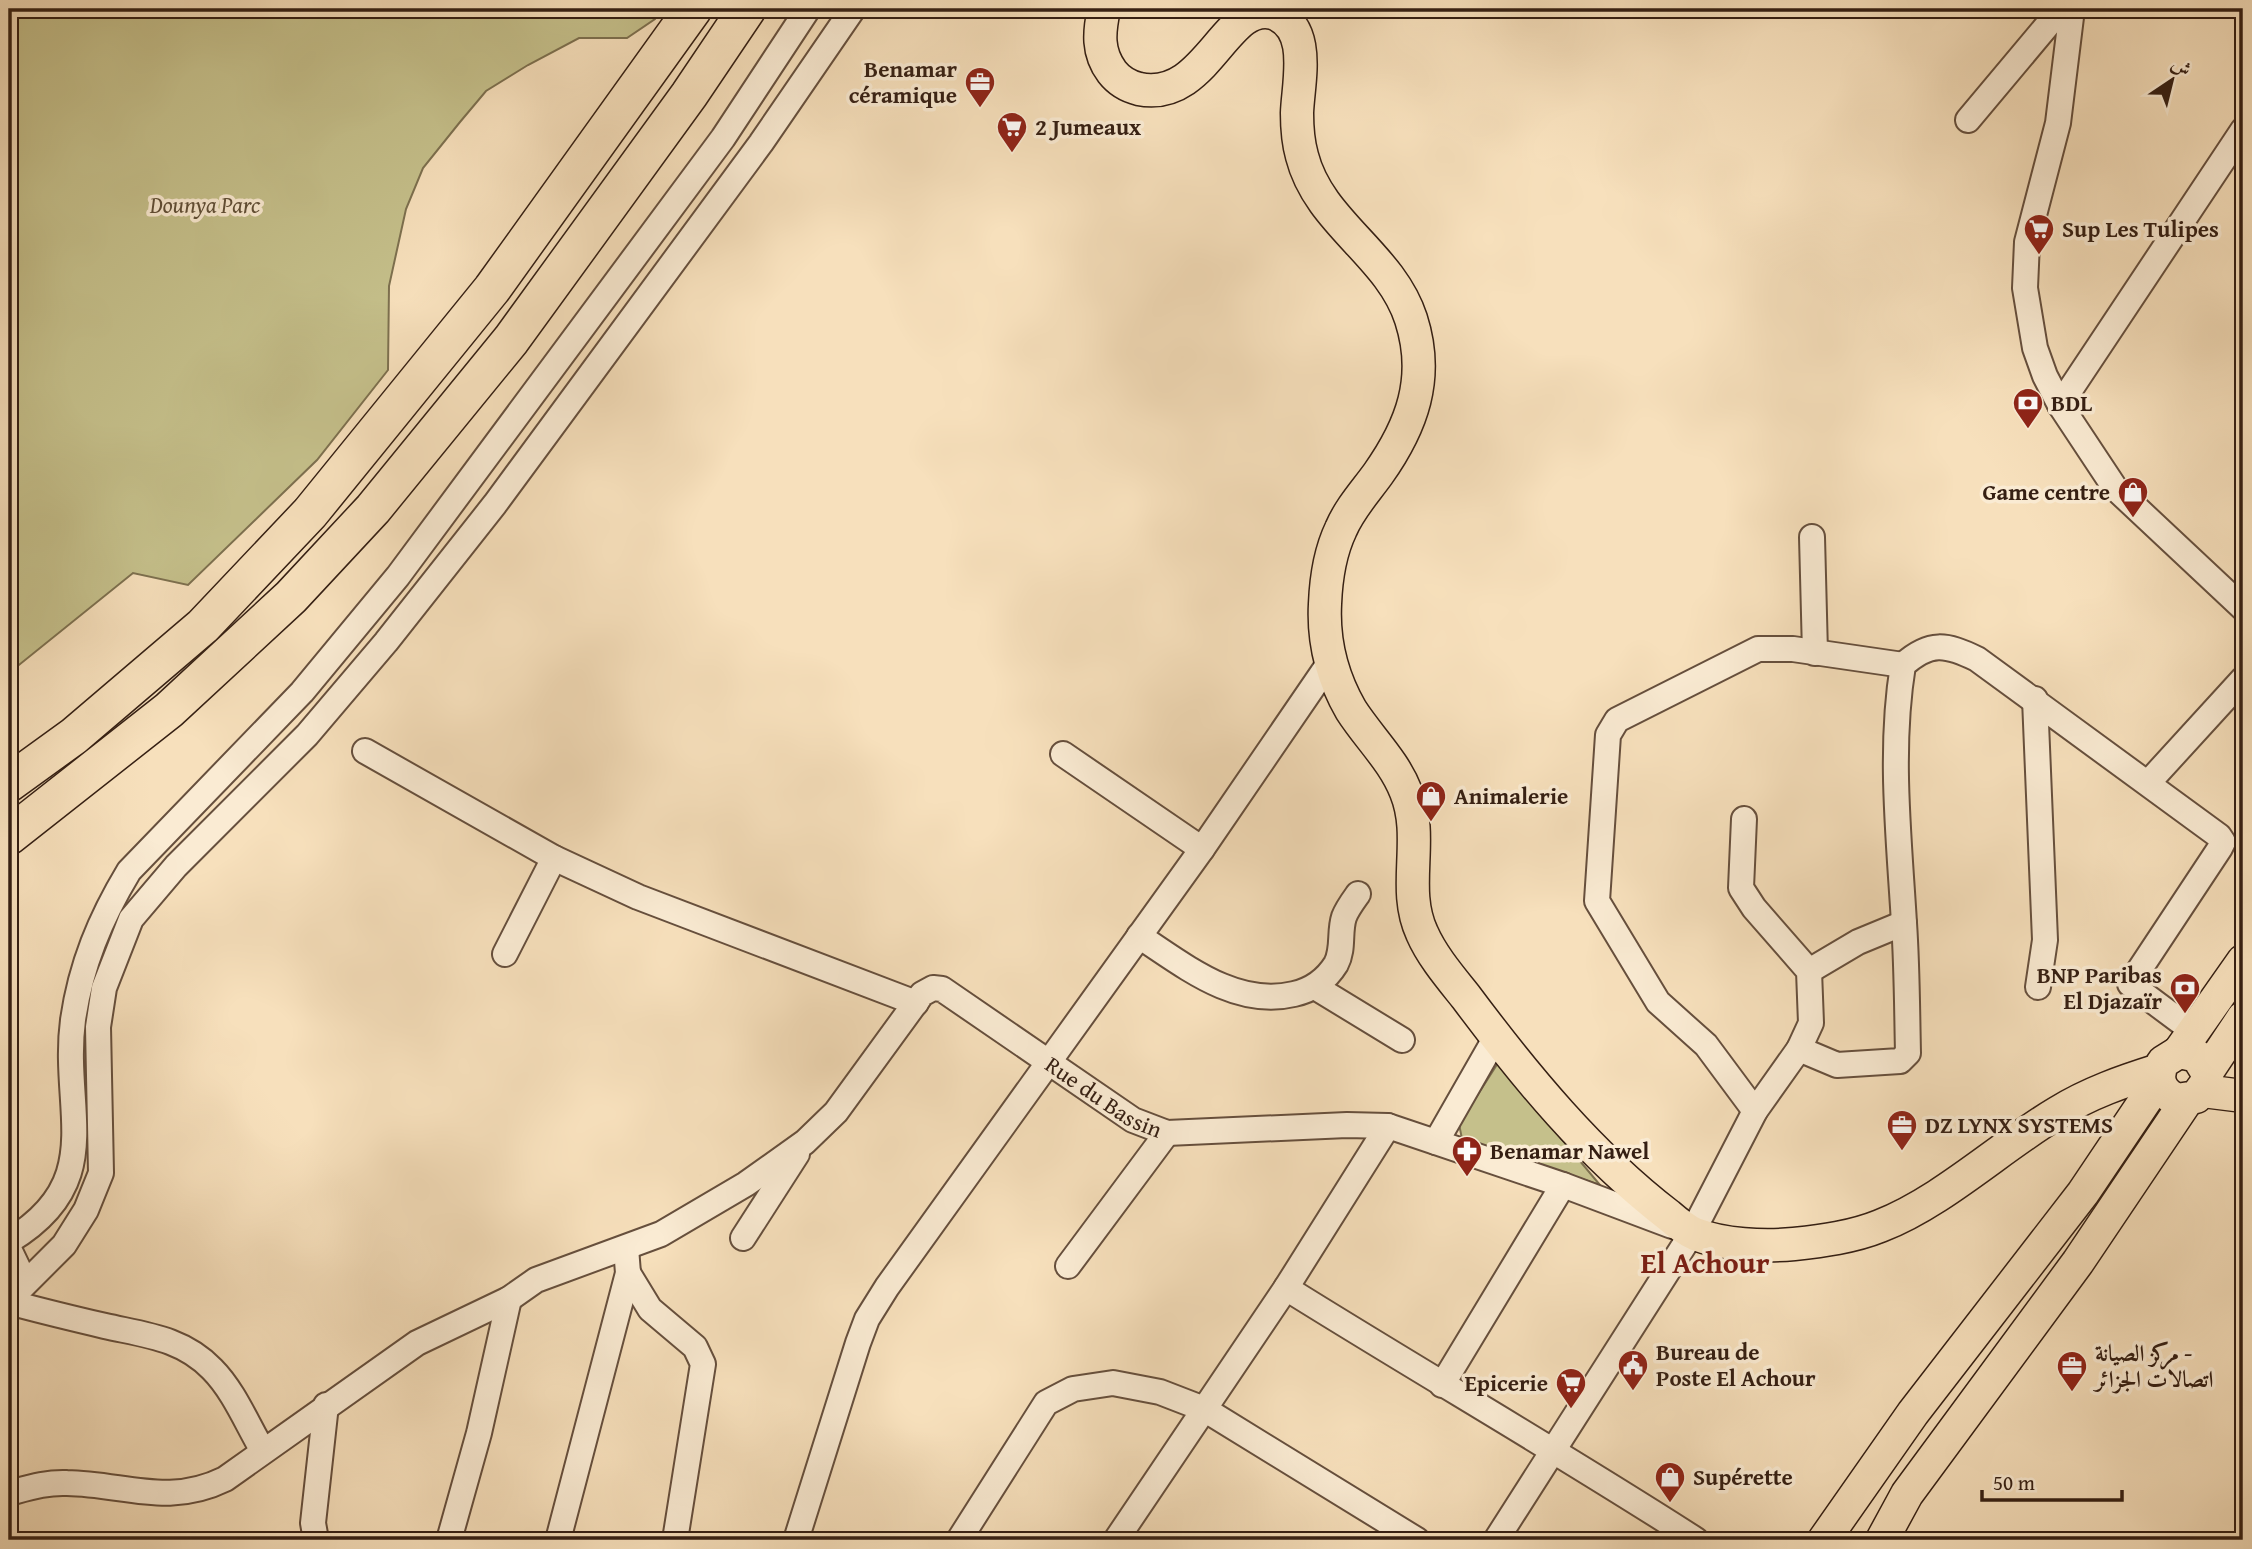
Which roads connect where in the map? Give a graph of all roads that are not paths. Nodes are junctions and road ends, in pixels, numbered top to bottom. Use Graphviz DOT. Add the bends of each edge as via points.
graph roads {
  1 [pos="693,9"];
  2 [pos="747,9"];
  3 [pos="808,9"];
  4 [pos="853,9"];
  5 [pos="1104,9"];
  6 [pos="2061,9"];
  7 [pos="2072,9"];
  8 [pos="1968,120"];
  9 [pos="2243,130"];
  10 [pos="2060,405"];
  11 [pos="1812,537"];
  12 [pos="2243,608"];
  13 [pos="1815,653"];
  14 [pos="1330,662"];
  15 [pos="1903,665"];
  16 [pos="2243,679"];
  17 [pos="2035,699"];
  18 [pos="365,751"];
  19 [pos="1063,754"];
  20 [pos="9,783"];
  21 [pos="2148,783"];
  22 [pos="1744,818"];
  23 [pos="9,836"];
  24 [pos="1202,849"];
  25 [pos="554,858"];
  26 [pos="1358,894"];
  27 [pos="1904,923"];
  28 [pos="1139,936"];
  29 [pos="505,954"];
  30 [pos="2243,961"];
  31 [pos="1809,971"];
  32 [pos="1315,987"];
  33 [pos="2038,987"];
  34 [pos="916,1003"];
  35 [pos="2243,1018"];
  36 [pos="1496,1037"];
  37 [pos="1402,1040"];
  38 [pos="1798,1049"];
  39 [pos="2172,1058"];
  40 [pos="1049,1063"];
  41 [pos="2199,1088"];
  42 [pos="2243,1096"];
  43 [pos="1755,1111"];
  44 [pos="1388,1126"];
  45 [pos="1167,1133"];
  46 [pos="805,1142"];
  47 [pos="1436,1142"];
  48 [pos="1563,1185"];
  49 [pos="1692,1233"];
  50 [pos="743,1238"];
  51 [pos="9,1241"];
  52 [pos="9,1249"];
  53 [pos="627,1261"];
  54 [pos="1068,1265"];
  55 [pos="1286,1288"];
  56 [pos="509,1299"];
  57 [pos="15,1303"];
  58 [pos="1442,1385"];
  59 [pos="326,1405"];
  60 [pos="1204,1409"];
  61 [pos="1553,1449"];
  62 [pos="263,1451"];
  63 [pos="9,1493"];
  64 [pos="1118,1539"];
  65 [pos="316,1540"];
  66 [pos="449,1540"];
  67 [pos="558,1540"];
  68 [pos="674,1540"];
  69 [pos="796,1540"];
  70 [pos="959,1540"];
  71 [pos="1417,1540"];
  72 [pos="1496,1540"];
  73 [pos="1696,1540"];
  74 [pos="1824,1540"];
  75 [pos="1882,1540"];
  1 -- 20 [label="highway" via="492,289 310,513 203,626 74,736"];
  2 -- 23 [label="highway" via="519,330 373,509 291,597 169,710"];
  3 -- 51 [label="street" via="723,138 398,576 302,692 129,871 90,946 81,978 73,1024 76,1112 71,1167 59,1197 47,1212"];
  4 -- 57 [label="street" via="761,143 403,621 307,735 176,866 131,919 104,988 99,1027 101,1173 86,1210 64,1245"];
  5 -- 14 [label="main road" via="1100,48 1107,66 1129,87 1145,90 1173,88 1185,80 1251,13 1271,12 1291,26 1300,54 1298,138 1311,184 1397,285 1409,313 1418,344 1420,379 1414,410 1402,439 1341,527 1331,555 1324,611"];
  6 -- 8 [label="street"];
  7 -- 10 [label="street" via="2057,123 2027,242 2025,288 2035,348"];
  9 -- 10 [label="street"];
  10 -- 12 [label="street" via="2115,488"];
  11 -- 13 [label="street"];
  13 -- 15 [label="street"];
  13 -- 43 [label="street" via="1758,649 1617,720 1608,735 1597,901 1658,1002 1706,1045"];
  14 -- 24 [label="street"];
  14 -- 36 [label="main road" via="1352,711 1393,766 1411,806 1415,827 1412,900 1420,930"];
  15 -- 17 [label="street" via="1928,648 1953,647"];
  15 -- 27 [label="street" via="1898,692 1897,834"];
  16 -- 21 [label="street"];
  17 -- 21 [label="street"];
  17 -- 33 [label="street" via="2045,940"];
  18 -- 25 [label="street"];
  19 -- 24 [label="street"];
  21 -- 39 [label="street" via="2222,842 2130,984"];
  22 -- 31 [label="street" via="1741,888"];
  24 -- 28 [label="street"];
  25 -- 29 [label="street"];
  25 -- 34 [label="street" via="638,897"];
  26 -- 32 [label="street" via="1345,915 1336,963"];
  27 -- 31 [label="street" via="1858,942"];
  27 -- 38 [label="street" via="1905,1057 1838,1065"];
  28 -- 32 [label="street" via="1219,986 1245,995 1272,998"];
  28 -- 40 [label="street"];
  30 -- 39 [label="main road"];
  31 -- 38 [label="street" via="1811,1023"];
  32 -- 37 [label="street"];
  34 -- 40 [label="street, Rue du Bassin" via="929,989 942,989"];
  34 -- 46 [label="street" via="836,1112"];
  35 -- 41 [label="main road"];
  36 -- 47 [label="street"];
  36 -- 49 [label="main road" via="1602,1158"];
  38 -- 43 [label="street"];
  39 -- 41 [label="main road" via="2197,1056"];
  39 -- 41 [label="main road" via="2168,1096"];
  39 -- 49 [label="main road" via="2058,1112 1882,1226 1786,1245 1732,1242"];
  39 -- 74 [label="main road" via="2084,1193 1913,1413"];
  40 -- 45 [label="street, Rue du Bassin" via="1133,1120"];
  40 -- 69 [label="street" via="867,1319"];
  41 -- 42 [label="main road"];
  41 -- 75 [label="main road" via="2078,1262 1906,1494"];
  43 -- 49 [label="street"];
  44 -- 45 [label="street, Rue du Bassin"];
  44 -- 47 [label="street, Rue du Bassin"];
  44 -- 55 [label="street"];
  45 -- 54 [label="street"];
  46 -- 50 [label="street"];
  46 -- 53 [label="street"];
  47 -- 48 [label="street, Rue du Bassin"];
  48 -- 49 [label="street, Rue du Bassin"];
  48 -- 58 [label="street"];
  49 -- 61 [label="street"];
  52 -- 57 [label="street" via="20,1272"];
  53 -- 56 [label="street" via="536,1280"];
  53 -- 67 [label="street"];
  53 -- 68 [label="street" via="650,1309 695,1347 703,1364"];
  55 -- 58 [label="street"];
  55 -- 60 [label="street"];
  56 -- 59 [label="street" via="417,1343"];
  56 -- 66 [label="street"];
  57 -- 62 [label="street" via="154,1335 197,1354 228,1390"];
  58 -- 61 [label="street"];
  59 -- 62 [label="street"];
  59 -- 65 [label="street" via="313,1523"];
  60 -- 64 [label="street"];
  60 -- 70 [label="street" via="1160,1392 1113,1383 1073,1389 1046,1403"];
  60 -- 71 [label="street"];
  61 -- 72 [label="street"];
  61 -- 73 [label="street"];
  62 -- 63 [label="street" via="225,1479 190,1492 140,1492 66,1483"];
}
